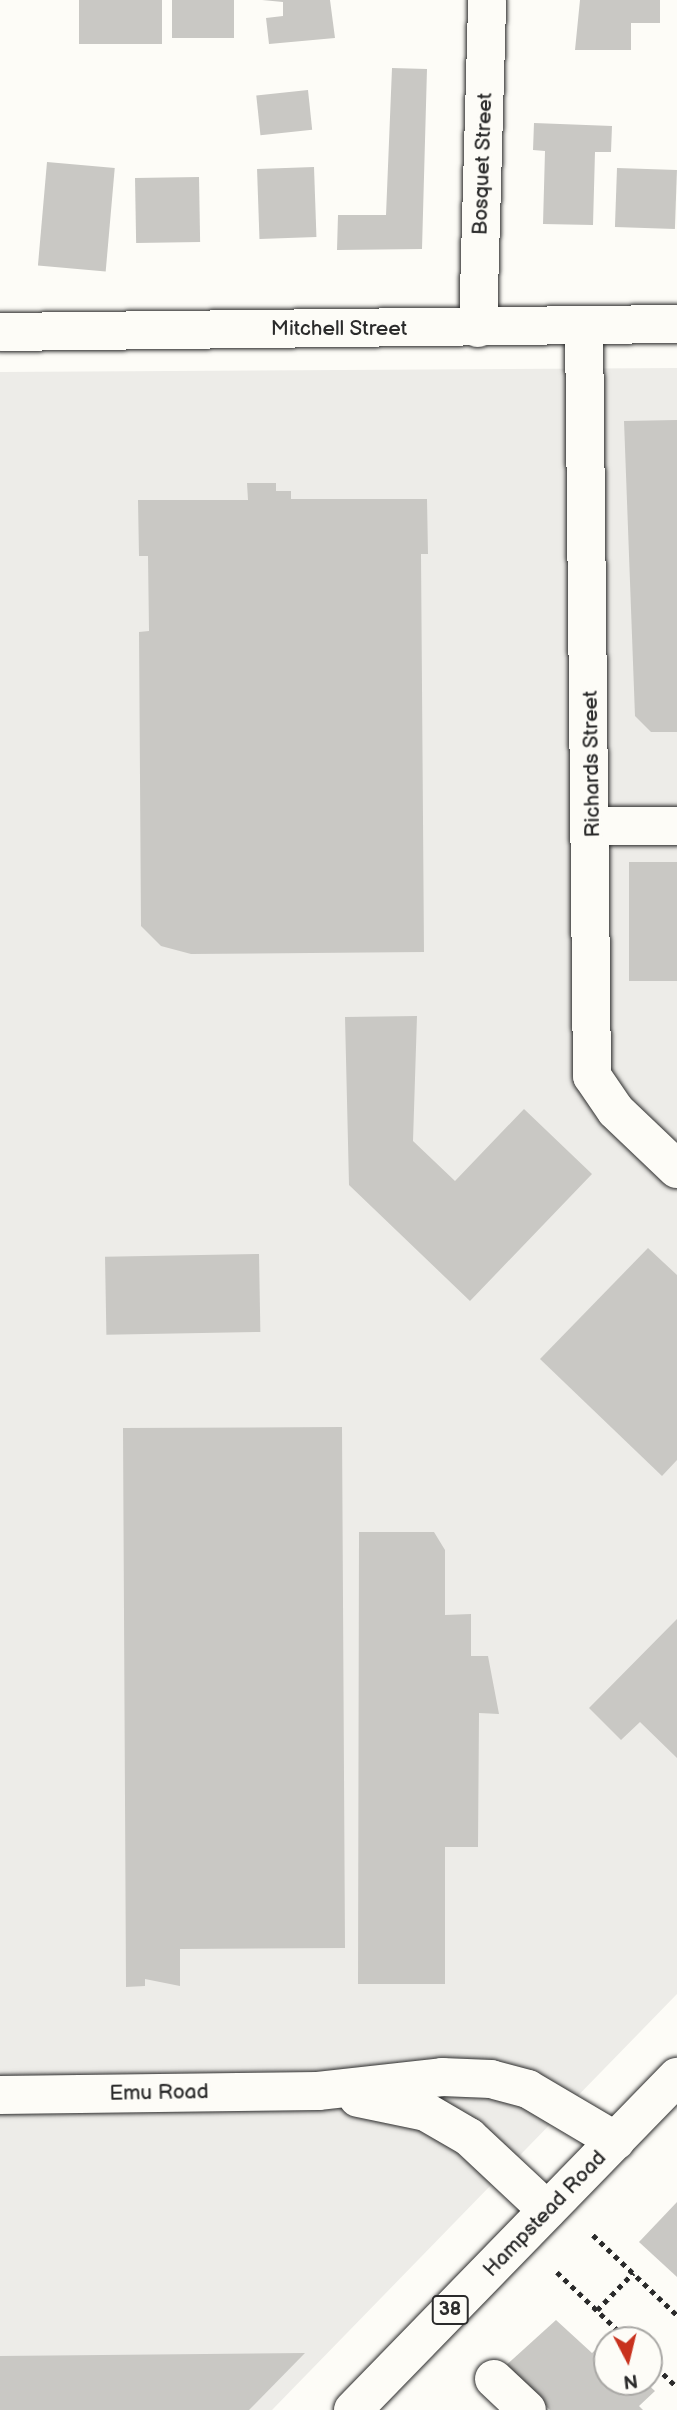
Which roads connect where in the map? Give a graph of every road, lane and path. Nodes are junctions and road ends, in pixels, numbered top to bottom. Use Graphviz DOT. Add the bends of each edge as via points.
graph roads {
  1 [pos="487,0"];
  2 [pos="677,324"];
  3 [pos="584,325"];
  4 [pos="478,328"];
  5 [pos="0,332"];
  6 [pos="594,826"];
  7 [pos="677,826"];
  8 [pos="677,1169"];
  9 [pos="677,2077"];
  10 [pos="318,2091"];
  11 [pos="0,2095"];
  12 [pos="616,2141"];
  13 [pos="547,2210"];
  14 [pos="593,2235"];
  15 [pos="557,2272"];
  16 [pos="633,2273"];
  17 [pos="597,2310"];
  18 [pos="677,2315"];
  19 [pos="614,2326"];
  20 [pos="663,2374"];
  21 [pos="494,2379"];
  22 [pos="677,2387"];
  23 [pos="353,2410"];
  24 [pos="527,2410"];
  1 -- 4 [label="street, Bosquet Street"];
  2 -- 3 [label="street, Mitchell Street"];
  3 -- 4 [label="street, Mitchell Street"];
  3 -- 6 [label="street, Richards Street"];
  4 -- 5 [label="street, Mitchell Street"];
  6 -- 7 [label="street"];
  6 -- 8 [label="street, Richards Street" via="592,1076 616,1111"];
  9 -- 12 [label="street, Hampstead Road / 38"];
  10 -- 11 [label="street, Emu Road"];
  10 -- 12 [label="street, Emu Road" via="442,2077 491,2079 528,2089"];
  10 -- 13 [label="street, Emu Road" via="426,2112 469,2137"];
  12 -- 13 [label="street, Hampstead Road / 38"];
  13 -- 23 [label="street, Hampstead Road / 38"];
  14 -- 16 [label="path"];
  15 -- 17 [label="path"];
  16 -- 17 [label="path"];
  16 -- 18 [label="path"];
  17 -- 19 [label="path"];
  20 -- 22 [label="path"];
  21 -- 24 [label="street"];
}
